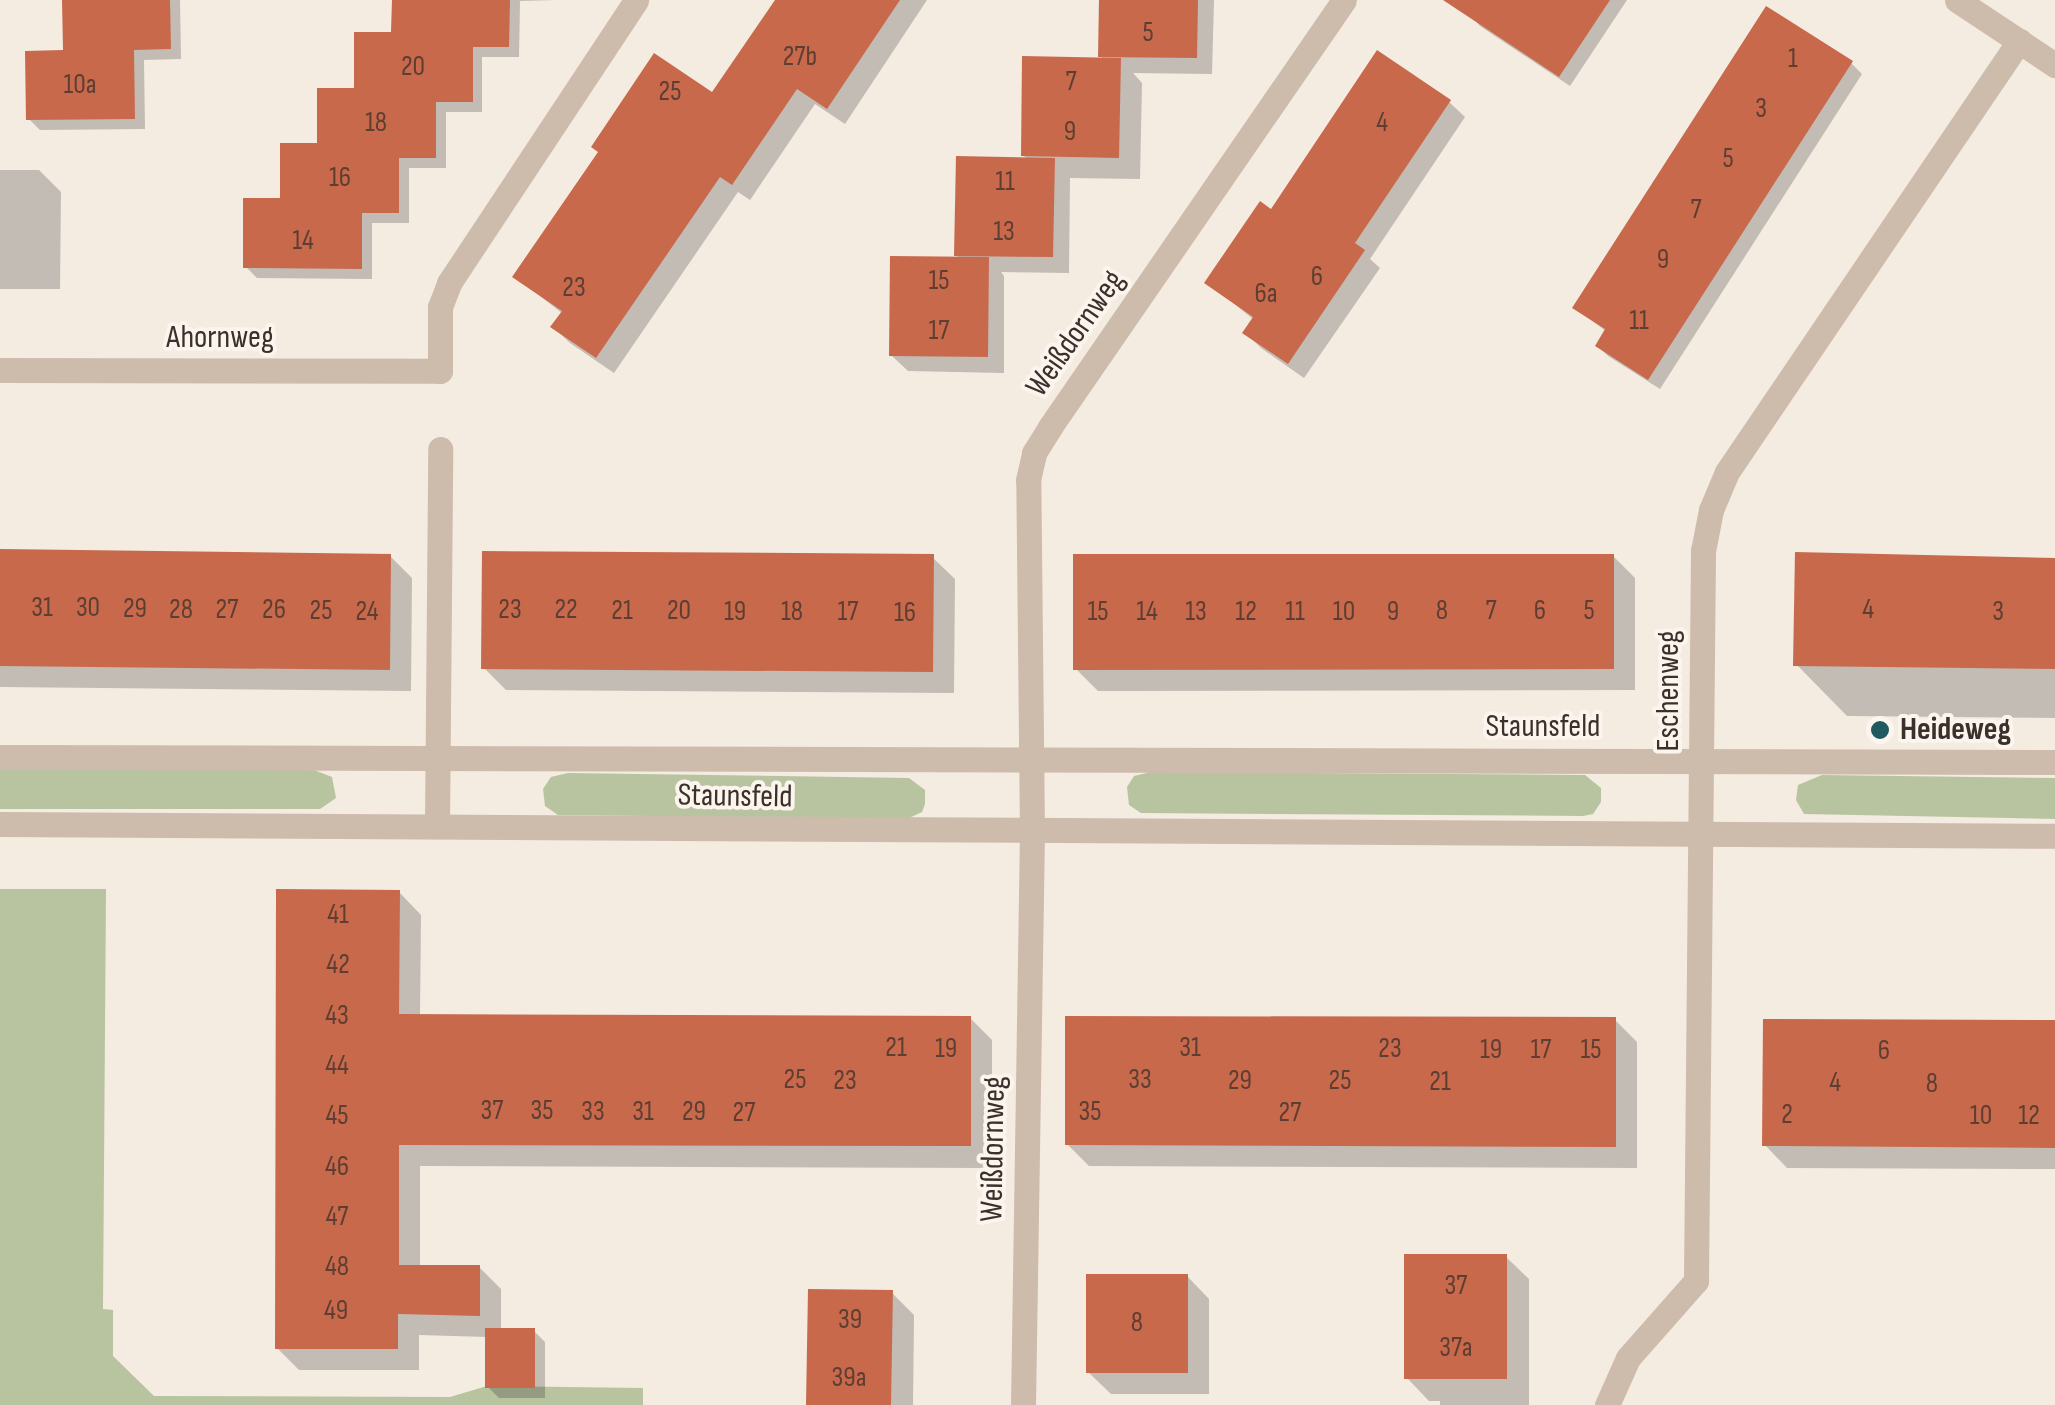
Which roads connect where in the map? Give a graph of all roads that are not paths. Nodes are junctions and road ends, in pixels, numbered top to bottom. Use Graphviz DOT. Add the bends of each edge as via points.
graph roads {
  1 [pos="636,0"];
  2 [pos="1344,0"];
  3 [pos="1957,0"];
  4 [pos="2019,40"];
  5 [pos="2055,65"];
  6 [pos="0,370"];
  7 [pos="440,449"];
  8 [pos="438,755"];
  9 [pos="0,757"];
  10 [pos="1030,757"];
  11 [pos="1701,761"];
  12 [pos="2055,762"];
  13 [pos="0,824"];
  14 [pos="437,826"];
  15 [pos="1032,834"];
  16 [pos="1700,836"];
  17 [pos="2055,836"];
  18 [pos="1023,1405"];
  19 [pos="1607,1405"];
  1 -- 6 [label="street, Ahornweg" via="449,283 440,308 440,383"];
  2 -- 10 [label="street, Weißdornweg" via="1034,453 1028,480"];
  3 -- 4 [label="street"];
  4 -- 5 [label="street"];
  4 -- 11 [label="street, Eschenweg" via="1726,472 1703,551"];
  7 -- 8 [label="street"];
  8 -- 9 [label="street, Staunsfeld"];
  8 -- 10 [label="street, Staunsfeld"];
  8 -- 14 [label="street"];
  10 -- 11 [label="street, Staunsfeld"];
  10 -- 15 [label="street"];
  11 -- 12 [label="street, Staunsfeld"];
  11 -- 16 [label="street, Eschenweg"];
  13 -- 14 [label="street, Staunsfeld"];
  14 -- 15 [label="street, Staunsfeld"];
  15 -- 16 [label="street, Staunsfeld"];
  15 -- 18 [label="street, Weißdornweg"];
  16 -- 17 [label="street, Staunsfeld"];
  16 -- 19 [label="street, Eschenweg" via="1696,1281 1628,1358"];
}
